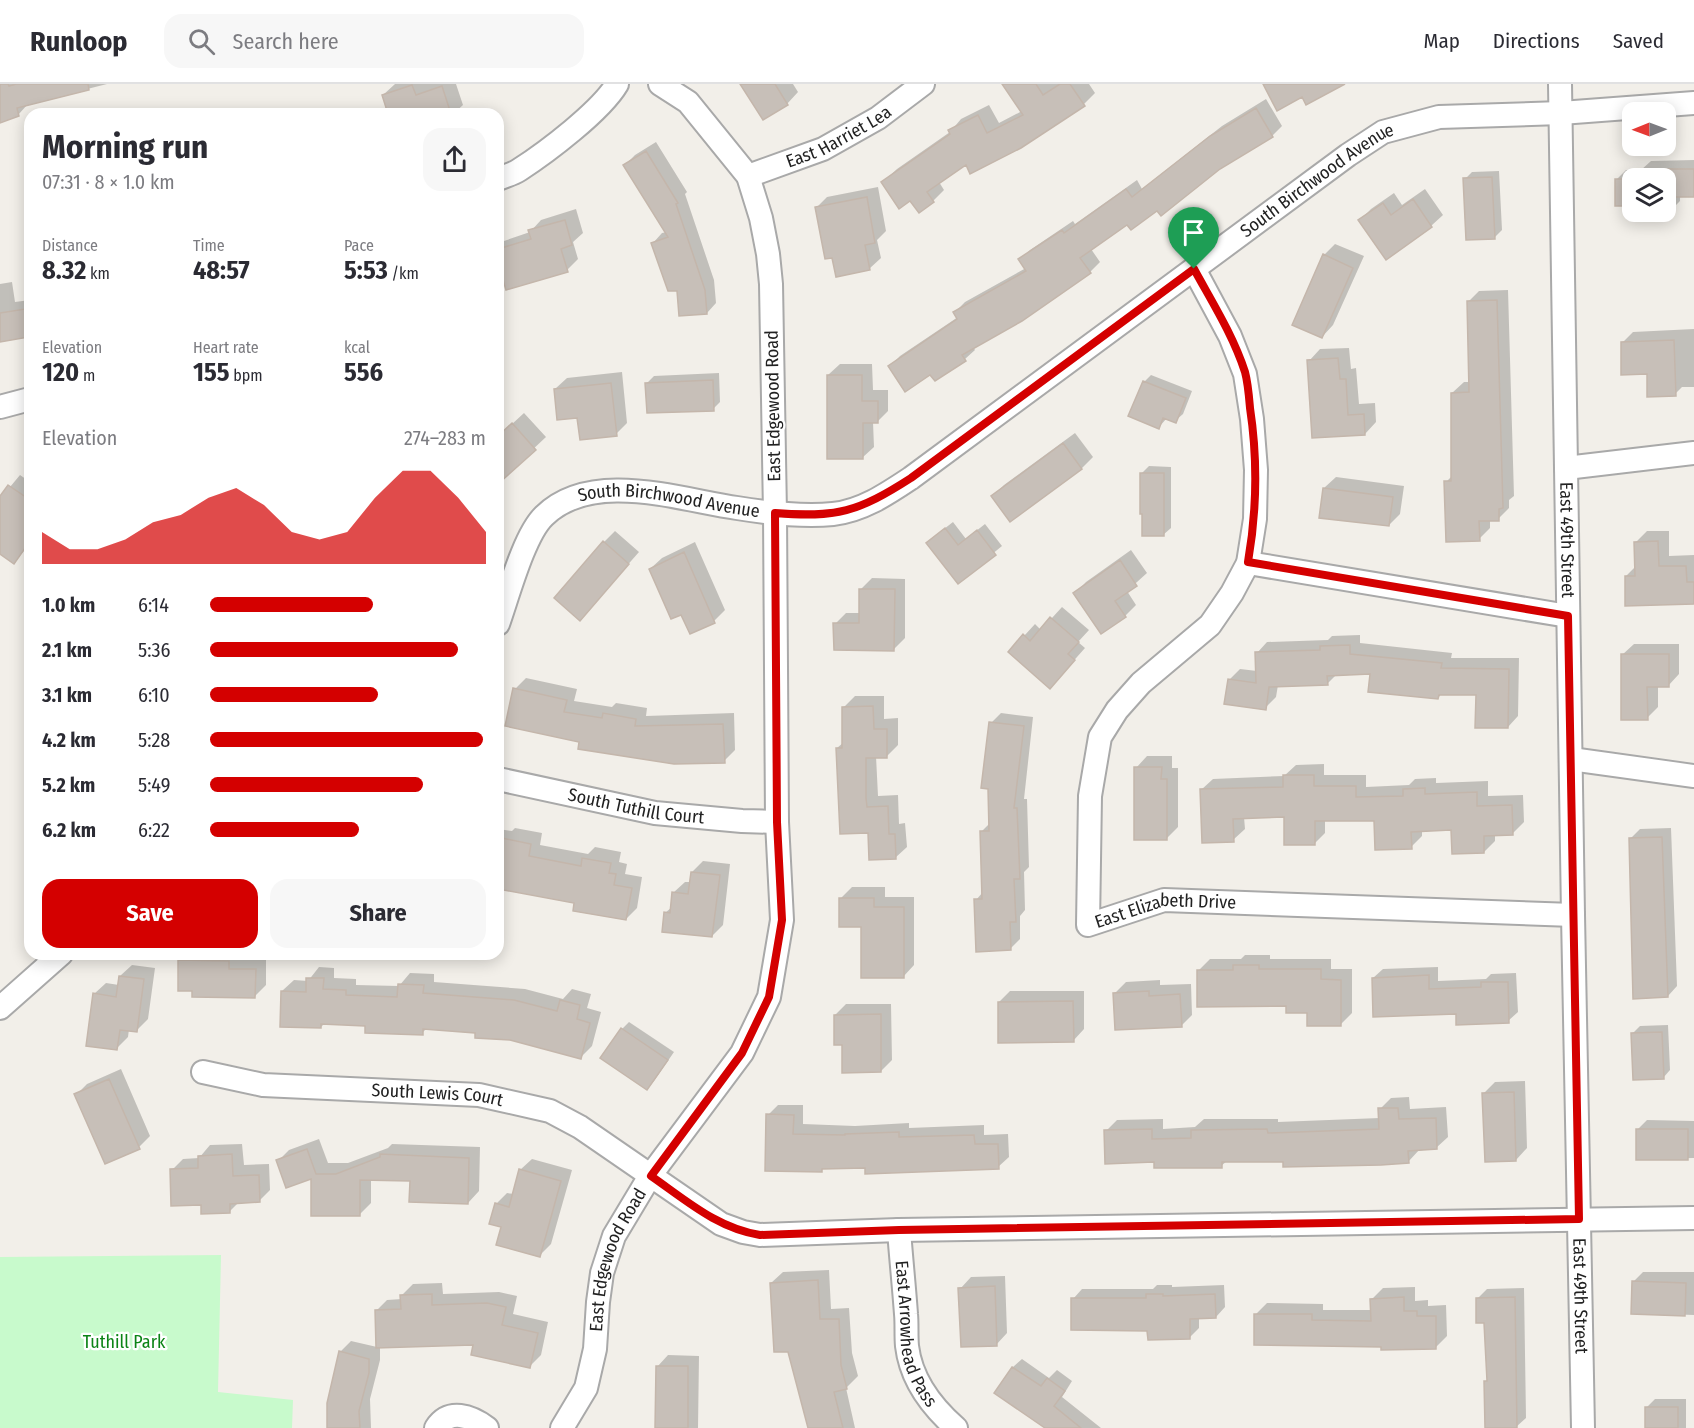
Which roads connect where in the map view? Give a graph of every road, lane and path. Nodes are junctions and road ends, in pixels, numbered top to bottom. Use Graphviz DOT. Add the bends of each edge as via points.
graph roads {
  1 [pos="617,84"];
  2 [pos="660,84"];
  3 [pos="923,84"];
  4 [pos="1560,84"];
  5 [pos="1694,102"];
  6 [pos="1561,113"];
  7 [pos="504,177"];
  8 [pos="748,177"];
  9 [pos="1194,269"];
  10 [pos="24,401"];
  11 [pos="0,407"];
  12 [pos="1694,453"];
  13 [pos="1566,468"];
  14 [pos="775,513"];
  15 [pos="1248,562"];
  16 [pos="504,607"];
  17 [pos="1568,616"];
  18 [pos="1571,759"];
  19 [pos="1694,776"];
  20 [pos="504,780"];
  21 [pos="777,822"];
  22 [pos="1573,915"];
  23 [pos="54,960"];
  24 [pos="0,1008"];
  25 [pos="203,1072"];
  26 [pos="651,1176"];
  27 [pos="1694,1218"];
  28 [pos="1579,1219"];
  29 [pos="899,1230"];
  30 [pos="436,1428"];
  31 [pos="487,1428"];
  32 [pos="562,1428"];
  33 [pos="956,1428"];
  34 [pos="1583,1428"];
  1 -- 7 [label="street" via="578,125 518,171"];
  2 -- 8 [label="street, East Edgewood Road" via="688,102"];
  3 -- 8 [label="street, East Harriet Lea" via="878,118 823,149"];
  4 -- 6 [label="street, East 49th Street"];
  5 -- 6 [label="street, South Birchwood Avenue"];
  6 -- 9 [label="street, South Birchwood Avenue" via="1439,117 1383,132"];
  6 -- 13 [label="street, East 49th Street"];
  8 -- 14 [label="street, East Edgewood Road" via="761,218 771,284"];
  9 -- 14 [label="street, South Birchwood Avenue" via="884,496 835,514"];
  9 -- 15 [label="street, East Elizabeth Drive" via="1230,336 1245,374 1256,470 1255,519"];
  10 -- 11 [label="street"];
  12 -- 13 [label="street"];
  13 -- 17 [label="street, East 49th Street"];
  14 -- 16 [label="street, South Birchwood Avenue" via="638,491 600,491 564,501 543,517 528,541"];
  14 -- 21 [label="street, East Edgewood Road"];
  15 -- 17 [label="street"];
  15 -- 22 [label="street, East Elizabeth Drive" via="1210,625 1141,683 1100,737 1090,796 1088,925 1164,900"];
  17 -- 18 [label="street, East 49th Street"];
  18 -- 19 [label="street"];
  18 -- 22 [label="street, East 49th Street"];
  20 -- 21 [label="street, South Tuthill Court" via="655,813"];
  21 -- 26 [label="street, East Edgewood Road" via="782,920 769,997 742,1053"];
  22 -- 28 [label="street, East 49th Street"];
  23 -- 24 [label="street"];
  25 -- 26 [label="street, South Lewis Court" via="263,1084 479,1095 514,1102 550,1111"];
  26 -- 29 [label="street, South Lewis Court" via="721,1224 743,1232 760,1235"];
  26 -- 32 [label="street, East Edgewood Road" via="614,1236 602,1273 596,1349 586,1388"];
  27 -- 28 [label="street, South Lewis Court"];
  28 -- 29 [label="street, South Lewis Court"];
  28 -- 34 [label="street, East 49th Street"];
  29 -- 33 [label="street, East Arrowhead Pass" via="907,1349 926,1396"];
  30 -- 31 [label="street" via="441,1421 456,1416 467,1416"];
}
